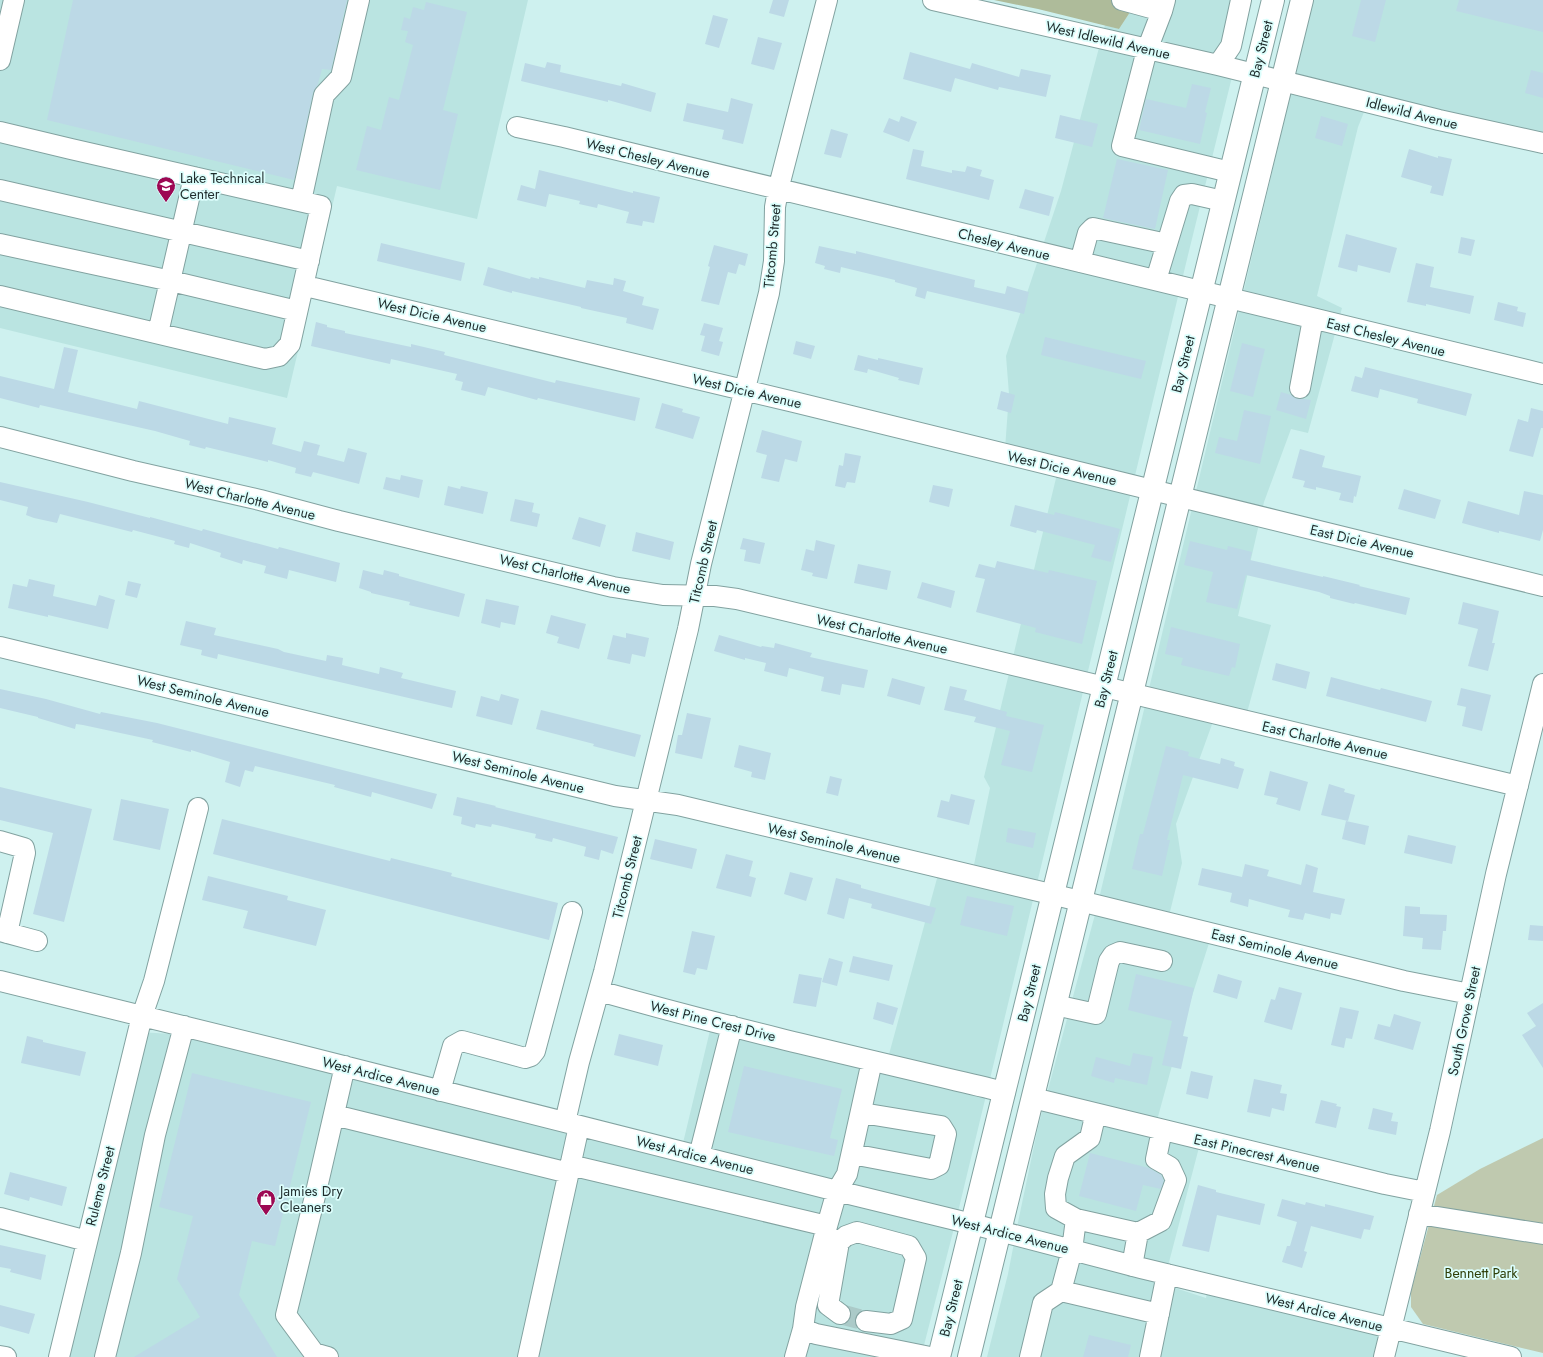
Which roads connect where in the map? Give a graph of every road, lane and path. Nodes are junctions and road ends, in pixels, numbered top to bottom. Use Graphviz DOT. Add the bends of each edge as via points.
graph roads {
  1 [pos="14,0"];
  2 [pos="359,0"];
  3 [pos="827,0"];
  4 [pos="932,0"];
  5 [pos="1122,0"];
  6 [pos="1241,0"];
  7 [pos="1273,0"];
  8 [pos="1302,0"];
  9 [pos="1164,5"];
  10 [pos="1147,50"];
  11 [pos="0,60"];
  12 [pos="1218,65"];
  13 [pos="1254,74"];
  14 [pos="1282,81"];
  15 [pos="517,127"];
  16 [pos="0,132"];
  17 [pos="1543,143"];
  18 [pos="1230,172"];
  19 [pos="194,177"];
  20 [pos="0,190"];
  21 [pos="778,190"];
  22 [pos="301,201"];
  23 [pos="1223,201"];
  24 [pos="182,231"];
  25 [pos="0,244"];
  26 [pos="1167,244"];
  27 [pos="309,261"];
  28 [pos="1080,262"];
  29 [pos="1156,280"];
  30 [pos="171,281"];
  31 [pos="314,288"];
  32 [pos="1201,291"];
  33 [pos="0,296"];
  34 [pos="1230,298"];
  35 [pos="297,311"];
  36 [pos="1313,319"];
  37 [pos="158,333"];
  38 [pos="1543,374"];
  39 [pos="1300,388"];
  40 [pos="743,391"];
  41 [pos="0,438"];
  42 [pos="1153,489"];
  43 [pos="1180,496"];
  44 [pos="1543,586"];
  45 [pos="694,597"];
  46 [pos="0,647"];
  47 [pos="1543,684"];
  48 [pos="1104,687"];
  49 [pos="1132,694"];
  50 [pos="1518,786"];
  51 [pos="646,800"];
  52 [pos="198,808"];
  53 [pos="0,841"];
  54 [pos="1045,893"];
  55 [pos="1080,901"];
  56 [pos="572,912"];
  57 [pos="3,932"];
  58 [pos="37,941"];
  59 [pos="1162,961"];
  60 [pos="0,981"];
  61 [pos="599,991"];
  62 [pos="1470,994"];
  63 [pos="1055,1005"];
  64 [pos="142,1016"];
  65 [pos="184,1026"];
  66 [pos="732,1026"];
  67 [pos="872,1061"];
  68 [pos="345,1066"];
  69 [pos="440,1091"];
  70 [pos="1005,1092"];
  71 [pos="1033,1098"];
  72 [pos="862,1112"];
  73 [pos="1090,1112"];
  74 [pos="334,1115"];
  75 [pos="572,1124"];
  76 [pos="1162,1130"];
  77 [pos="852,1154"];
  78 [pos="699,1156"];
  79 [pos="569,1169"];
  80 [pos="837,1191"];
  81 [pos="1425,1192"];
  82 [pos="1419,1214"];
  83 [pos="0,1218"];
  84 [pos="1076,1219"];
  85 [pos="972,1224"];
  86 [pos="1000,1231"];
  87 [pos="1138,1233"];
  88 [pos="1543,1234"];
  89 [pos="830,1235"];
  90 [pos="87,1240"];
  91 [pos="1072,1250"];
  92 [pos="1132,1266"];
  93 [pos="1167,1274"];
  94 [pos="1062,1290"];
  95 [pos="840,1314"];
  96 [pos="1159,1314"];
  97 [pos="803,1328"];
  98 [pos="1391,1328"];
  99 [pos="874,1346"];
  100 [pos="0,1356"];
  101 [pos="6,1357"];
  102 [pos="59,1357"];
  103 [pos="105,1357"];
  104 [pos="328,1357"];
  105 [pos="528,1357"];
  106 [pos="796,1357"];
  107 [pos="930,1357"];
  108 [pos="939,1357"];
  109 [pos="969,1357"];
  110 [pos="1030,1357"];
  111 [pos="1151,1357"];
  112 [pos="1384,1357"];
  113 [pos="1511,1357"];
  1 -- 11 [label="street"];
  2 -- 22 [label="street" via="341,77 324,95"];
  3 -- 21 [label="street, Titcomb Street"];
  4 -- 10 [label="street, West Idlewild Avenue"];
  5 -- 9 [label="street"];
  6 -- 12 [label="street" via="1230,46"];
  7 -- 13 [label="main road, Bay Street"];
  8 -- 14 [label="main road, Bay Street"];
  9 -- 10 [label="street"];
  10 -- 12 [label="street, West Idlewild Avenue"];
  10 -- 18 [label="street" via="1122,146"];
  12 -- 13 [label="street, West Idlewild Avenue"];
  13 -- 14 [label="street, West Idlewild Avenue"];
  13 -- 18 [label="main road, Bay Street"];
  14 -- 17 [label="street, Idlewild Avenue"];
  14 -- 34 [label="main road, Bay Street"];
  15 -- 21 [label="street, West Chesley Avenue"];
  16 -- 19 [label="street"];
  18 -- 23 [label="main road, Bay Street"];
  19 -- 22 [label="street"];
  19 -- 24 [label="street"];
  20 -- 24 [label="street"];
  21 -- 28 [label="street, Chesley Avenue"];
  21 -- 40 [label="street, Titcomb Street" via="775,207 774,261"];
  22 -- 27 [label="street" via="321,206"];
  23 -- 26 [label="street" via="1192,194 1184,196 1180,201"];
  23 -- 32 [label="main road, Bay Street"];
  24 -- 27 [label="street"];
  24 -- 30 [label="street"];
  25 -- 30 [label="street"];
  26 -- 28 [label="street" via="1093,228 1088,232"];
  26 -- 29 [label="street"];
  27 -- 35 [label="street"];
  28 -- 29 [label="street, Chesley Avenue"];
  29 -- 32 [label="street, Chesley Avenue"];
  30 -- 35 [label="street"];
  30 -- 37 [label="street"];
  31 -- 40 [label="street, West Dicie Avenue"];
  32 -- 34 [label="street, Chesley Avenue"];
  32 -- 42 [label="main road, Bay Street"];
  33 -- 37 [label="street"];
  34 -- 36 [label="street, East Chesley Avenue"];
  34 -- 43 [label="main road, Bay Street"];
  35 -- 37 [label="street" via="290,344 279,356 265,359"];
  36 -- 38 [label="street, East Chesley Avenue"];
  36 -- 39 [label="street"];
  40 -- 42 [label="street, West Dicie Avenue"];
  40 -- 45 [label="street, Titcomb Street"];
  41 -- 45 [label="street, West Charlotte Avenue" via="613,587"];
  42 -- 43 [label="street, West Dicie Avenue"];
  42 -- 48 [label="main road, Bay Street"];
  43 -- 44 [label="street, East Dicie Avenue"];
  43 -- 49 [label="main road, Bay Street"];
  45 -- 48 [label="street, West Charlotte Avenue" via="737,599"];
  45 -- 51 [label="street, Titcomb Street"];
  46 -- 51 [label="street, West Seminole Avenue" via="616,796"];
  47 -- 50 [label="street, South Grove Street"];
  48 -- 49 [label="street, West Charlotte Avenue"];
  48 -- 54 [label="main road, Bay Street"];
  49 -- 50 [label="street, East Charlotte Avenue"];
  49 -- 55 [label="main road, Bay Street"];
  50 -- 62 [label="street, South Grove Street"];
  51 -- 54 [label="street, West Seminole Avenue" via="678,805"];
  51 -- 61 [label="street, Titcomb Street"];
  52 -- 64 [label="street, Ruleme Street" via="154,981"];
  53 -- 57 [label="street" via="20,846 24,848 25,853"];
  54 -- 55 [label="street, West Seminole Avenue"];
  54 -- 70 [label="main road, Bay Street"];
  55 -- 62 [label="street, East Seminole Avenue" via="1396,979"];
  55 -- 63 [label="main road, Bay Street"];
  56 -- 69 [label="street" via="536,1051 525,1058 462,1041 456,1043"];
  57 -- 58 [label="street"];
  59 -- 63 [label="street" via="1120,952 1113,955 1110,961 1096,1014"];
  60 -- 64 [label="street, West Ardice Avenue"];
  61 -- 66 [label="street, West Pine Crest Drive"];
  61 -- 75 [label="street, Titcomb Street" via="578,1062"];
  62 -- 81 [label="street, South Grove Street"];
  63 -- 71 [label="main road, Bay Street"];
  64 -- 65 [label="street, West Ardice Avenue"];
  64 -- 90 [label="street, Ruleme Street"];
  65 -- 68 [label="street, West Ardice Avenue"];
  65 -- 103 [label="street" via="154,1135 131,1253"];
  66 -- 67 [label="street, West Pine Crest Drive"];
  66 -- 78 [label="street"];
  67 -- 70 [label="street, West Pine Crest Drive"];
  67 -- 72 [label="street"];
  68 -- 69 [label="street, West Ardice Avenue"];
  68 -- 74 [label="street"];
  69 -- 75 [label="street, West Ardice Avenue"];
  70 -- 85 [label="main road, Bay Street"];
  71 -- 73 [label="street, East Pinecrest Avenue"];
  71 -- 86 [label="main road, Bay Street"];
  72 -- 77 [label="street"];
  72 -- 77 [label="street" via="941,1126 946,1134 939,1165 931,1170"];
  73 -- 76 [label="street, East Pinecrest Avenue"];
  73 -- 84 [label="street" via="1094,1121 1090,1138 1065,1156 1055,1194 1056,1208"];
  74 -- 79 [label="street"];
  74 -- 104 [label="street" via="286,1315 314,1353"];
  75 -- 78 [label="street, West Ardice Avenue"];
  75 -- 79 [label="street, Titcomb Street"];
  76 -- 81 [label="street, East Pinecrest Avenue"];
  76 -- 87 [label="street" via="1156,1159 1170,1167 1176,1180 1161,1221"];
  77 -- 80 [label="street" via="848,1174"];
  78 -- 80 [label="street, West Ardice Avenue"];
  79 -- 89 [label="street"];
  79 -- 105 [label="street, Titcomb Street"];
  80 -- 85 [label="street, West Ardice Avenue"];
  80 -- 89 [label="street"];
  81 -- 82 [label="street, South Grove Street"];
  82 -- 88 [label="street"];
  82 -- 98 [label="street, South Grove Street"];
  83 -- 90 [label="street"];
  84 -- 87 [label="street"];
  84 -- 91 [label="street"];
  85 -- 86 [label="street, West Ardice Avenue"];
  85 -- 108 [label="main road, Bay Street"];
  86 -- 91 [label="street, West Ardice Avenue"];
  86 -- 109 [label="main road, Bay Street"];
  87 -- 92 [label="street"];
  89 -- 95 [label="street" via="828,1305"];
  89 -- 97 [label="street" via="806,1307"];
  89 -- 99 [label="street" via="846,1236 857,1232 909,1246 916,1258 902,1319 890,1324 874,1322"];
  90 -- 102 [label="street, Ruleme Street"];
  91 -- 92 [label="street, West Ardice Avenue"];
  91 -- 94 [label="street"];
  92 -- 93 [label="street, West Ardice Avenue"];
  93 -- 96 [label="street"];
  93 -- 98 [label="street, West Ardice Avenue"];
  94 -- 96 [label="street"];
  94 -- 110 [label="street" via="1042,1303"];
  96 -- 111 [label="street"];
  97 -- 99 [label="street" via="816,1334"];
  97 -- 106 [label="street"];
  98 -- 112 [label="street, South Grove Street"];
  98 -- 113 [label="street, West Ardice Avenue"];
  99 -- 107 [label="street"];
  100 -- 101 [label="street"];
}
